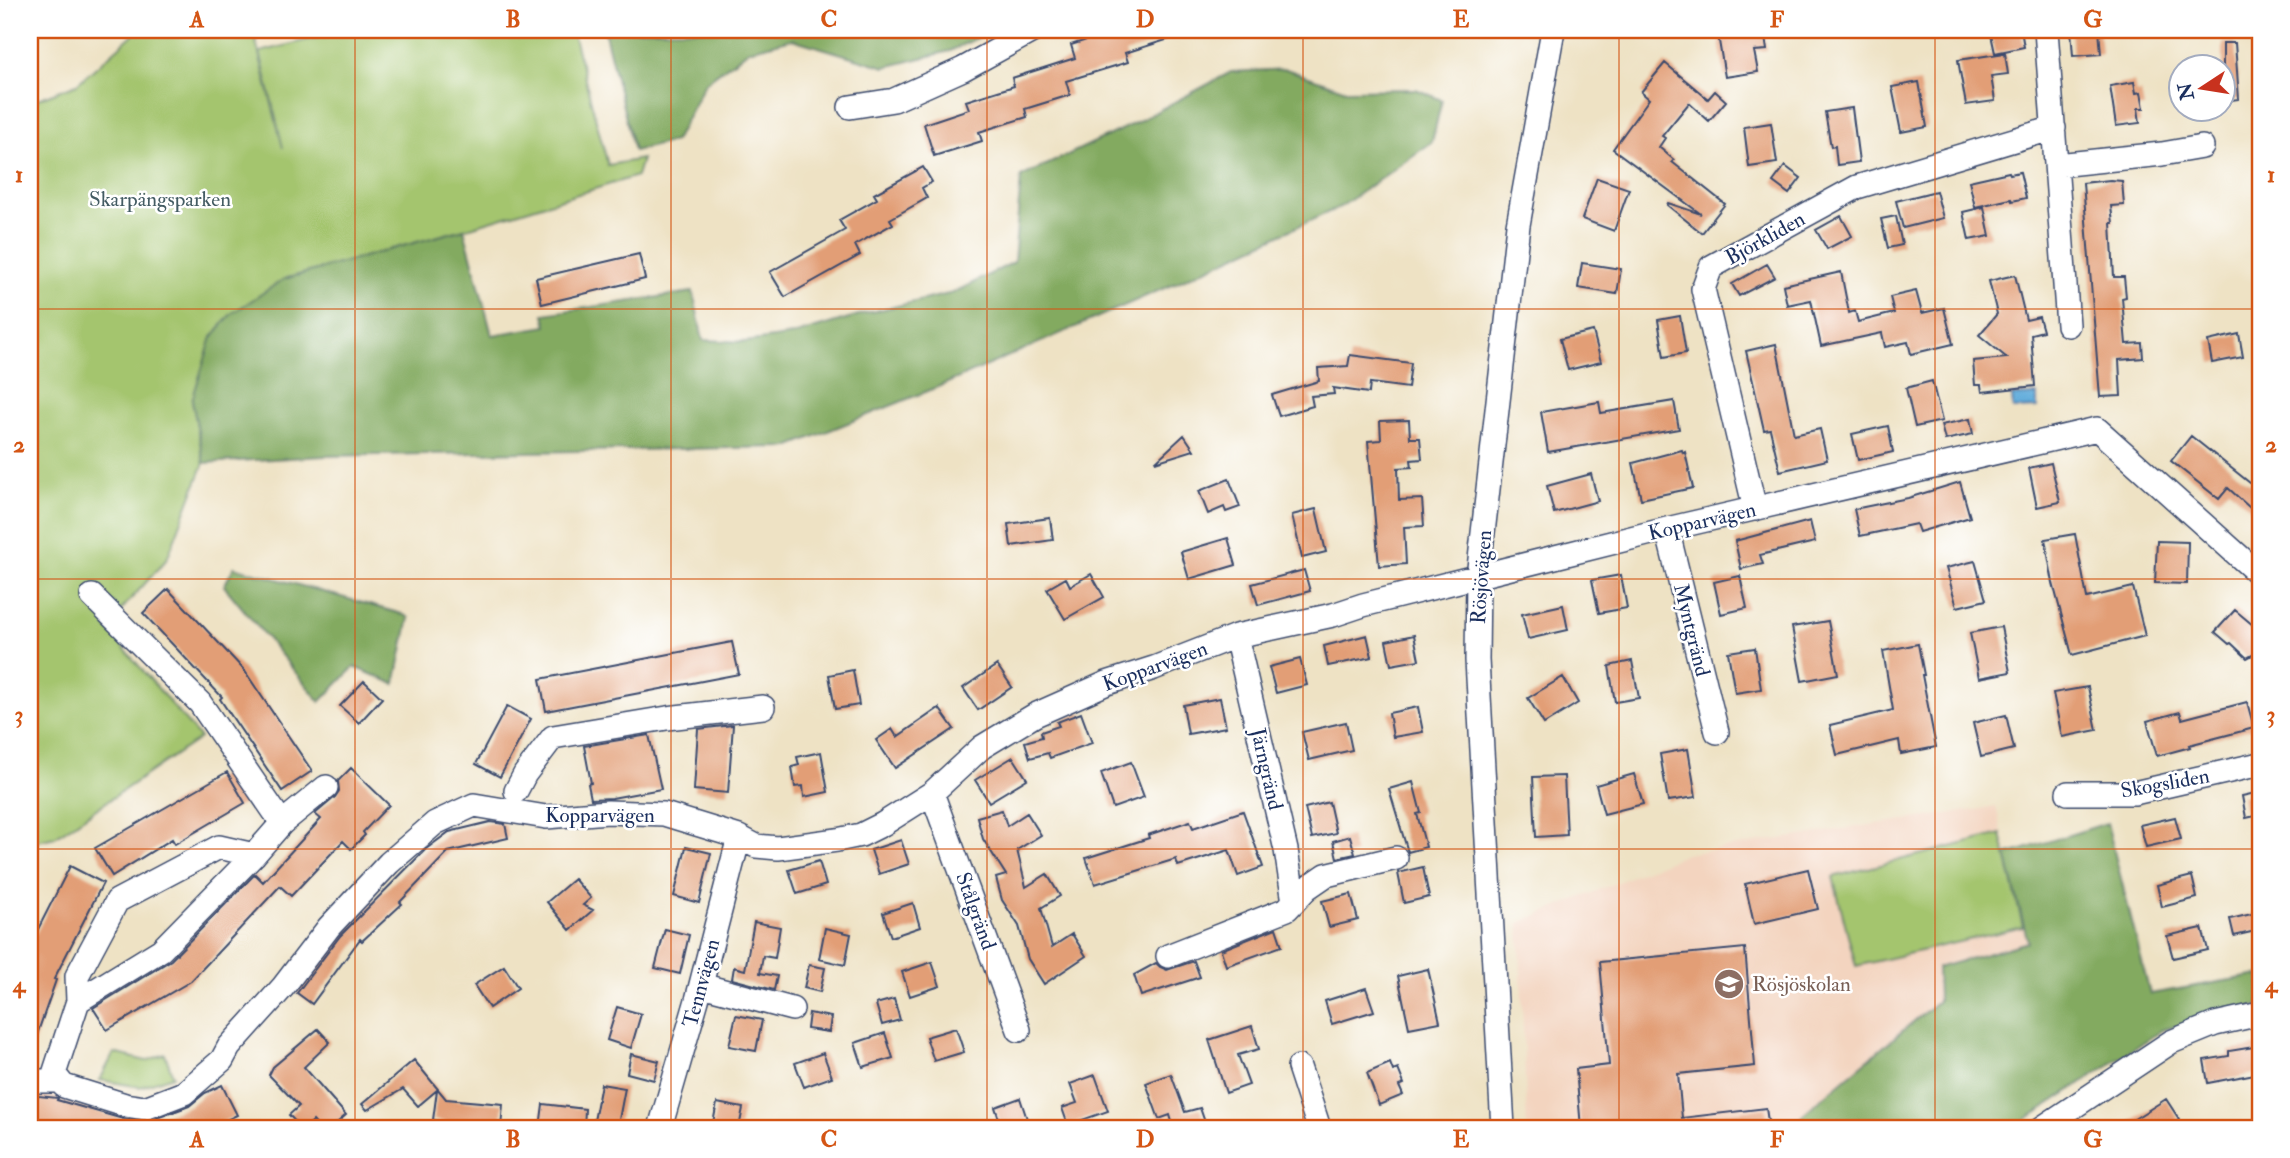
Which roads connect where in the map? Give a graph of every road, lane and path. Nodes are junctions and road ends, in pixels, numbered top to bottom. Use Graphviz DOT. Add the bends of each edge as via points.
graph roads {
  1 [pos="1034,30"];
  2 [pos="1553,30"];
  3 [pos="2046,30"];
  4 [pos="850,107"];
  5 [pos="2054,128"];
  6 [pos="2202,147"];
  7 [pos="2057,166"];
  8 [pos="2068,325"];
  9 [pos="1755,509"];
  10 [pos="1667,529"];
  11 [pos="2260,575"];
  12 [pos="1478,577"];
  13 [pos="92,596"];
  14 [pos="1236,636"];
  15 [pos="763,707"];
  16 [pos="1717,732"];
  17 [pos="2260,764"];
  18 [pos="326,787"];
  19 [pos="516,791"];
  20 [pos="932,793"];
  21 [pos="2068,793"];
  22 [pos="282,823"];
  23 [pos="739,837"];
  24 [pos="254,855"];
  25 [pos="1396,858"];
  26 [pos="1294,902"];
  27 [pos="1168,957"];
  28 [pos="701,985"];
  29 [pos="78,1001"];
  30 [pos="792,1009"];
  31 [pos="2260,1014"];
  32 [pos="1019,1030"];
  33 [pos="1299,1067"];
  34 [pos="30,1081"];
  35 [pos="58,1081"];
  36 [pos="660,1128"];
  37 [pos="1319,1128"];
  38 [pos="1503,1128"];
  39 [pos="2042,1128"];
  1 -- 4 [label="street" via="894,100"];
  2 -- 12 [label="street, Rösjövägen" via="1518,225"];
  3 -- 5 [label="street"];
  5 -- 7 [label="street"];
  5 -- 9 [label="street, Björkliden" via="1857,187 1711,267 1703,289"];
  6 -- 7 [label="street"];
  7 -- 8 [label="street"];
  9 -- 10 [label="street, Kopparvägen"];
  9 -- 11 [label="street, Kopparvägen" via="2097,429"];
  10 -- 12 [label="street, Kopparvägen"];
  10 -- 16 [label="street, Myntgränd"];
  12 -- 14 [label="street, Kopparvägen"];
  12 -- 38 [label="street, Rösjövägen" via="1477,660"];
  13 -- 22 [label="street" via="200,703"];
  14 -- 20 [label="street, Kopparvägen" via="1035,715 982,747"];
  14 -- 26 [label="street, Järngränd"];
  15 -- 19 [label="street" via="552,737"];
  17 -- 21 [label="street, Skogsliden" via="2134,793"];
  18 -- 22 [label="street"];
  20 -- 23 [label="street, Kopparvägen" via="861,835 778,848 756,846"];
  20 -- 32 [label="street, Stålgränd"];
  22 -- 24 [label="street"];
  23 -- 28 [label="street, Tennvägen"];
  23 -- 35 [label="street, Kopparvägen" via="664,814 546,817 474,804 435,823 389,863 329,927 222,1060 184,1093 145,1108"];
  24 -- 29 [label="street" via="161,950"];
  24 -- 29 [label="street" via="219,847 117,901 77,976"];
  25 -- 26 [label="street" via="1326,875"];
  26 -- 27 [label="street" via="1287,909"];
  28 -- 30 [label="street"];
  28 -- 36 [label="street, Tennvägen"];
  29 -- 35 [label="street" via="54,1074"];
  31 -- 39 [label="street" via="2215,1024 2171,1042"];
  33 -- 37 [label="street"];
  34 -- 35 [label="street"];
}
